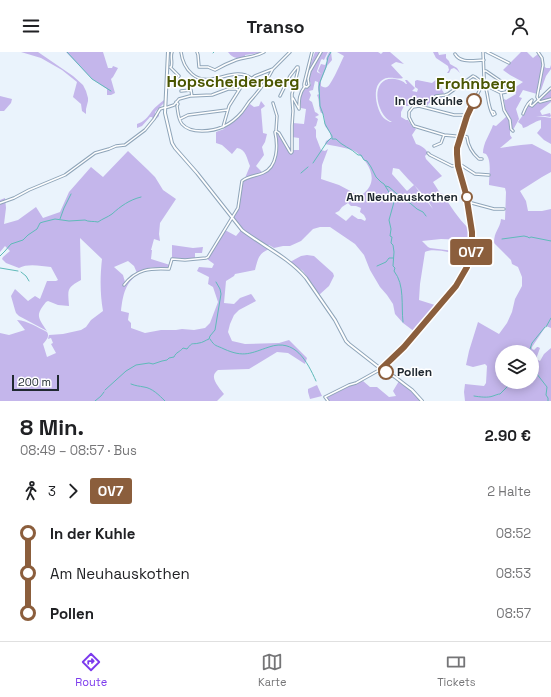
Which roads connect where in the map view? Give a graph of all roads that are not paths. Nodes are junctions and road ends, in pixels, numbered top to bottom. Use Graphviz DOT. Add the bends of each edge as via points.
graph roads {
  1 [pos="168,52"];
  2 [pos="172,52"];
  3 [pos="181,52"];
  4 [pos="197,52"];
  5 [pos="264,52"];
  6 [pos="290,52"];
  7 [pos="312,52"];
  8 [pos="321,52"];
  9 [pos="484,52"];
  10 [pos="487,52"];
  11 [pos="538,52"];
  12 [pos="455,54"];
  13 [pos="484,60"];
  14 [pos="509,63"];
  15 [pos="168,67"];
  16 [pos="273,69"];
  17 [pos="484,71"];
  18 [pos="252,78"];
  19 [pos="174,82"];
  20 [pos="304,85"];
  21 [pos="483,85"];
  22 [pos="551,88"];
  23 [pos="238,90"];
  24 [pos="181,91"];
  25 [pos="501,93"];
  26 [pos="192,96"];
  27 [pos="280,96"];
  28 [pos="436,96"];
  29 [pos="292,97"];
  30 [pos="538,99"];
  31 [pos="551,99"];
  32 [pos="176,102"];
  33 [pos="273,103"];
  34 [pos="174,105"];
  35 [pos="177,106"];
  36 [pos="165,107"];
  37 [pos="227,110"];
  38 [pos="491,111"];
  39 [pos="523,114"];
  40 [pos="467,116"];
  41 [pos="180,119"];
  42 [pos="223,127"];
  43 [pos="276,131"];
  44 [pos="513,131"];
  45 [pos="444,135"];
  46 [pos="461,136"];
  47 [pos="434,146"];
  48 [pos="428,153"];
  49 [pos="482,159"];
  50 [pos="458,166"];
  51 [pos="489,175"];
  52 [pos="468,202"];
  53 [pos="0,203"];
  54 [pos="504,209"];
  55 [pos="232,217"];
  56 [pos="124,285"];
  57 [pos="381,369"];
  58 [pos="328,401"];
  59 [pos="422,401"];
  1 -- 15 [label="street"];
  2 -- 15 [label="street" via="172,65"];
  3 -- 18 [label="street" via="187,70 196,78 212,80 240,73"];
  4 -- 5 [label="street" via="199,67 215,70"];
  6 -- 16 [label="street"];
  7 -- 20 [label="street"];
  8 -- 20 [label="street" via="310,71 309,85"];
  9 -- 13 [label="street"];
  10 -- 14 [label="street"];
  11 -- 30 [label="street" via="543,61"];
  12 -- 13 [label="street" via="463,60"];
  13 -- 17 [label="street"];
  15 -- 19 [label="street" via="179,76"];
  15 -- 36 [label="street"];
  16 -- 18 [label="street"];
  16 -- 42 [label="street" via="256,96 234,120"];
  17 -- 21 [label="street"];
  17 -- 25 [label="street" via="508,87 507,91"];
  18 -- 23 [label="street"];
  20 -- 29 [label="street" via="299,97 299,109"];
  21 -- 25 [label="street"];
  21 -- 28 [label="street" via="474,76 445,96"];
  21 -- 38 [label="street"];
  21 -- 40 [label="street"];
  22 -- 30 [label="street"];
  23 -- 26 [label="street" via="233,88 212,95"];
  23 -- 37 [label="street"];
  24 -- 26 [label="street" via="191,90"];
  25 -- 44 [label="street" via="504,110"];
  26 -- 32 [label="street"];
  27 -- 29 [label="street" via="290,76 298,67"];
  29 -- 43 [label="street" via="294,111 291,153"];
  30 -- 31 [label="street" via="540,102"];
  30 -- 39 [label="street" via="532,106 532,100"];
  32 -- 34 [label="street"];
  32 -- 35 [label="street"];
  33 -- 43 [label="street" via="277,116"];
  34 -- 35 [label="street"];
  34 -- 36 [label="street"];
  35 -- 41 [label="street"];
  36 -- 53 [label="street" via="159,110 141,133 125,145 95,153 66,175"];
  36 -- 55 [label="street" via="173,146"];
  37 -- 41 [label="street"];
  37 -- 42 [label="street"];
  40 -- 45 [label="street" via="413,106 409,117 414,126"];
  40 -- 46 [label="street"];
  41 -- 42 [label="street" via="187,128 197,131 212,131"];
  43 -- 55 [label="street" via="277,146 271,166 266,172 242,181 238,208"];
  45 -- 46 [label="street"];
  45 -- 47 [label="street" via="441,144"];
  46 -- 49 [label="street" via="467,137 473,153"];
  46 -- 50 [label="street" via="457,152"];
  48 -- 50 [label="street" via="445,163"];
  50 -- 51 [label="street" via="461,165 478,174"];
  50 -- 52 [label="street"];
  52 -- 54 [label="street"];
  52 -- 57 [label="street" via="472,245 464,274 417,332"];
  55 -- 56 [label="street" via="207,258 172,259 169,269 146,269 133,275"];
  55 -- 57 [label="street" via="249,235 301,272 335,320 347,343"];
  57 -- 58 [label="street" via="325,397"];
  57 -- 59 [label="street" via="404,384"];
}
